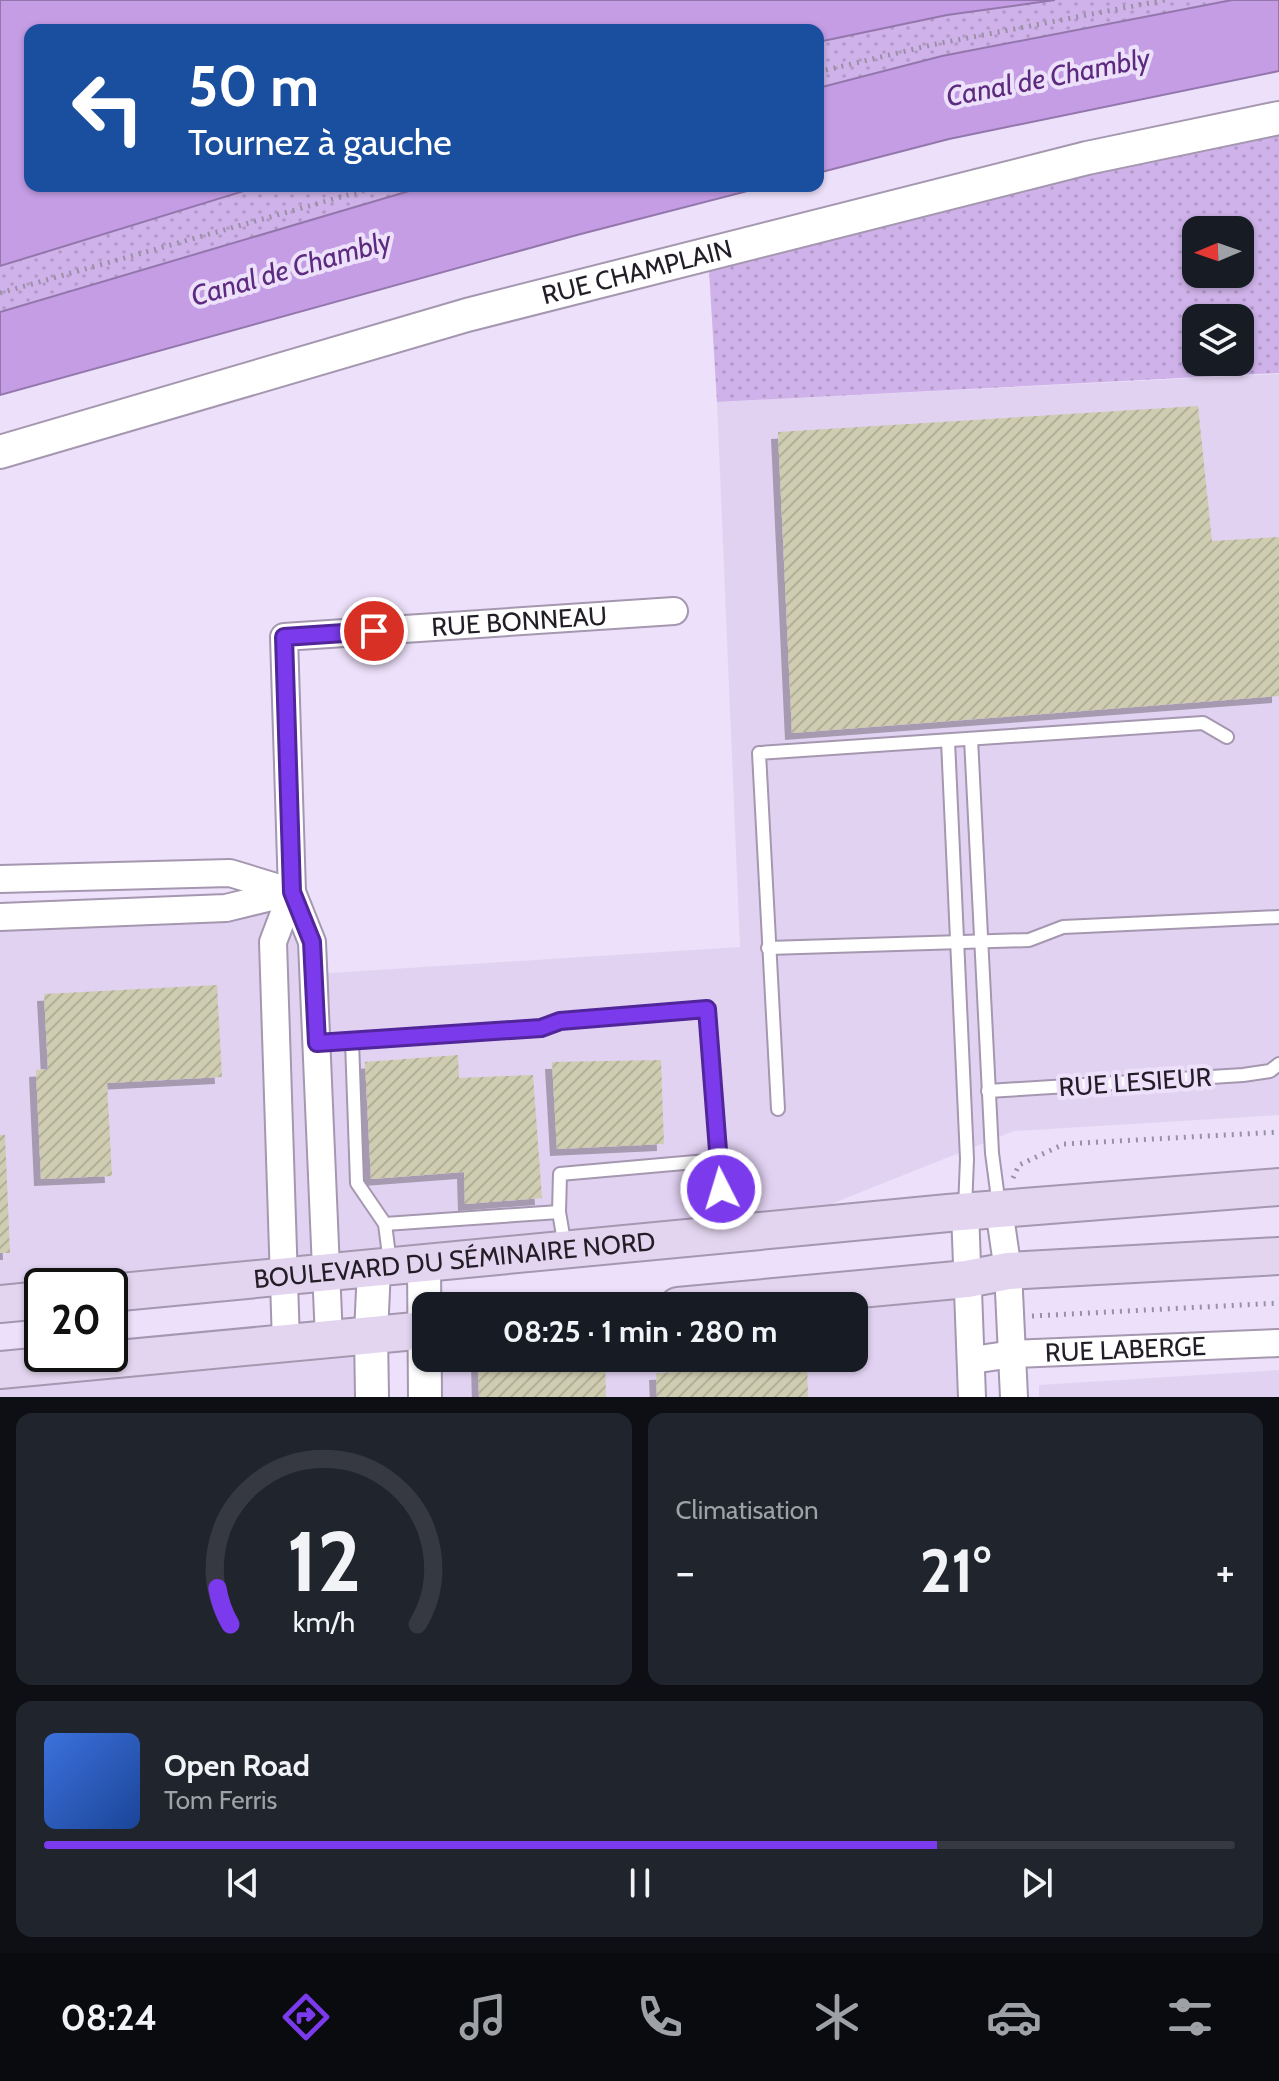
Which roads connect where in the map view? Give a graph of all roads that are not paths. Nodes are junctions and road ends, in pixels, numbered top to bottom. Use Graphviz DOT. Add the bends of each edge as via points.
graph roads {
  1 [pos="1279,118"];
  2 [pos="0,452"];
  3 [pos="674,611"];
  4 [pos="1227,737"];
  5 [pos="971,739"];
  6 [pos="948,741"];
  7 [pos="97,877"];
  8 [pos="0,879"];
  9 [pos="292,892"];
  10 [pos="100,913"];
  11 [pos="0,917"];
  12 [pos="1279,917"];
  13 [pos="981,942"];
  14 [pos="958,943"];
  15 [pos="768,948"];
  16 [pos="352,1041"];
  17 [pos="317,1054"];
  18 [pos="1279,1064"];
  19 [pos="277,1068"];
  20 [pos="988,1091"];
  21 [pos="778,1109"];
  22 [pos="718,1160"];
  23 [pos="1279,1187"];
  24 [pos="982,1210"];
  25 [pos="559,1212"];
  26 [pos="385,1224"];
  27 [pos="724,1234"];
  28 [pos="565,1249"];
  29 [pos="1279,1256"];
  30 [pos="396,1266"];
  31 [pos="1008,1271"];
  32 [pos="328,1272"];
  33 [pos="285,1277"];
  34 [pos="967,1279"];
  35 [pos="128,1291"];
  36 [pos="828,1292"];
  37 [pos="412,1301"];
  38 [pos="24,1302"];
  39 [pos="0,1304"];
  40 [pos="412,1331"];
  41 [pos="371,1334"];
  42 [pos="329,1339"];
  43 [pos="286,1343"];
  44 [pos="1279,1343"];
  45 [pos="1013,1354"];
  46 [pos="972,1360"];
  47 [pos="0,1370"];
  48 [pos="425,1372"];
  49 [pos="372,1397"];
  50 [pos="425,1397"];
  51 [pos="972,1397"];
  52 [pos="1014,1397"];
  1 -- 2 [label="street, RUE CHAMPLAIN" via="1087,158 467,315"];
  3 -- 9 [label="street, RUE BONNEAU" via="284,637"];
  4 -- 5 [label="lane" via="1203,723"];
  5 -- 6 [label="lane"];
  5 -- 13 [label="lane"];
  6 -- 14 [label="lane"];
  6 -- 15 [label="lane" via="759,753"];
  7 -- 8 [label="street"];
  7 -- 9 [label="street" via="230,873"];
  7 -- 10 [label="street"];
  9 -- 10 [label="street" via="226,908"];
  9 -- 17 [label="street, RUE BONNEAU" via="312,942"];
  9 -- 19 [label="street, RUE BONNEAU" via="273,942"];
  10 -- 11 [label="street"];
  12 -- 13 [label="lane" via="1063,927 1029,940"];
  13 -- 14 [label="lane"];
  13 -- 20 [label="lane"];
  14 -- 15 [label="lane"];
  14 -- 24 [label="lane" via="967,1159"];
  15 -- 21 [label="lane"];
  16 -- 17 [label="lane"];
  16 -- 22 [label="lane" via="541,1028 560,1021 707,1009"];
  16 -- 26 [label="lane" via="357,1183"];
  17 -- 19 [label="street"];
  17 -- 32 [label="street, RUE BONNEAU"];
  18 -- 20 [label="lane, RUE LESIEUR" via="1270,1071 1243,1075"];
  19 -- 33 [label="street, RUE BONNEAU"];
  20 -- 24 [label="lane" via="992,1153"];
  22 -- 25 [label="lane" via="560,1174"];
  22 -- 27 [label="lane"];
  23 -- 24 [label="main road, BOULEVARD DU SÉMINAIRE NORD"];
  24 -- 27 [label="main road, BOULEVARD DU SÉMINAIRE NORD"];
  24 -- 31 [label="street"];
  24 -- 34 [label="street"];
  25 -- 26 [label="lane"];
  25 -- 28 [label="lane"];
  26 -- 30 [label="lane"];
  27 -- 28 [label="main road, BOULEVARD DU SÉMINAIRE NORD"];
  28 -- 30 [label="main road, BOULEVARD DU SÉMINAIRE NORD"];
  29 -- 31 [label="main road"];
  30 -- 32 [label="main road, BOULEVARD DU SÉMINAIRE NORD"];
  30 -- 37 [label="street"];
  30 -- 41 [label="street"];
  31 -- 34 [label="main road"];
  31 -- 45 [label="street"];
  32 -- 33 [label="main road, BOULEVARD DU SÉMINAIRE NORD"];
  32 -- 42 [label="street, RUE BONNEAU"];
  33 -- 35 [label="main road, BOULEVARD DU SÉMINAIRE NORD"];
  33 -- 43 [label="street, RUE BONNEAU"];
  34 -- 36 [label="main road"];
  34 -- 46 [label="street"];
  38 -- 39 [label="main road"];
  40 -- 41 [label="main road"];
  41 -- 42 [label="main road"];
  41 -- 49 [label="street"];
  42 -- 43 [label="main road"];
  43 -- 47 [label="main road"];
  44 -- 45 [label="street, RUE LABERGE"];
  45 -- 46 [label="street, RUE LABERGE"];
  45 -- 52 [label="street"];
  46 -- 51 [label="street"];
  48 -- 50 [label="street"];
}
